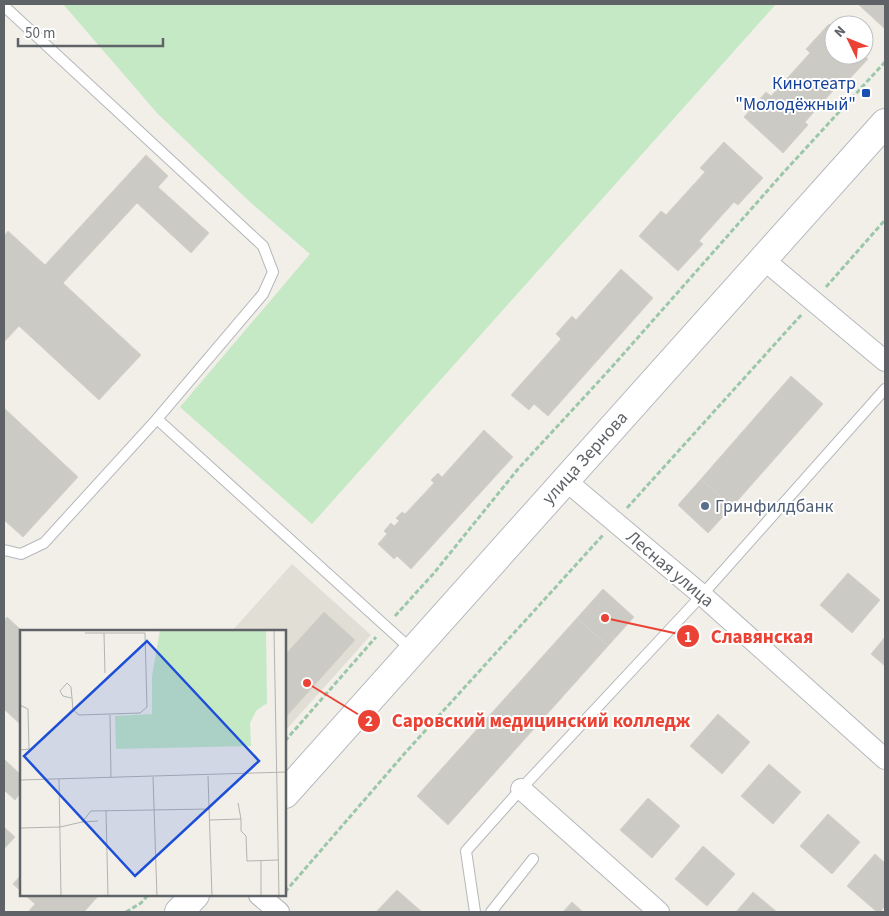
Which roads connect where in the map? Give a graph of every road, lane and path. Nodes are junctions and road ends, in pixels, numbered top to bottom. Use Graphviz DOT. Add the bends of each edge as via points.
graph roads {
  1 [pos="4,6"];
  2 [pos="885,62"];
  3 [pos="885,123"];
  4 [pos="885,220"];
  5 [pos="763,259"];
  6 [pos="814,301"];
  7 [pos="885,361"];
  8 [pos="885,389"];
  9 [pos="157,419"];
  10 [pos="565,480"];
  11 [pos="615,522"];
  12 [pos="4,550"];
  13 [pos="702,595"];
  14 [pos="386,626"];
  15 [pos="413,650"];
  16 [pos="286,739"];
  17 [pos="885,759"];
  18 [pos="521,789"];
  19 [pos="286,793"];
  20 [pos="532,859"];
  21 [pos="286,891"];
  22 [pos="147,896"];
  23 [pos="194,896"];
  24 [pos="260,896"];
  25 [pos="126,912"];
  26 [pos="179,912"];
  27 [pos="279,912"];
  28 [pos="476,912"];
  29 [pos="491,912"];
  30 [pos="659,912"];
  1 -- 9 [label="lane" via="263,246 272,272 263,294"];
  2 -- 14 [label="path" via="518,469 434,573"];
  3 -- 5 [label="main road, улица Зернова"];
  4 -- 6 [label="path"];
  5 -- 6 [label="street"];
  5 -- 10 [label="main road, улица Зернова"];
  6 -- 7 [label="street"];
  6 -- 11 [label="path"];
  8 -- 13 [label="lane"];
  9 -- 12 [label="lane" via="44,543 21,554"];
  9 -- 14 [label="lane"];
  10 -- 11 [label="street, Лесная улица"];
  10 -- 15 [label="main road, улица Зернова"];
  11 -- 13 [label="street, Лесная улица"];
  11 -- 21 [label="path" via="398,761"];
  13 -- 17 [label="street, Лесная улица"];
  13 -- 18 [label="lane"];
  14 -- 15 [label="lane"];
  14 -- 16 [label="path"];
  15 -- 19 [label="main road, улица Зернова"];
  18 -- 28 [label="lane" via="466,851"];
  18 -- 30 [label="street"];
  20 -- 29 [label="lane"];
  22 -- 25 [label="path"];
  23 -- 26 [label="main road"];
  24 -- 27 [label="street"];
}
